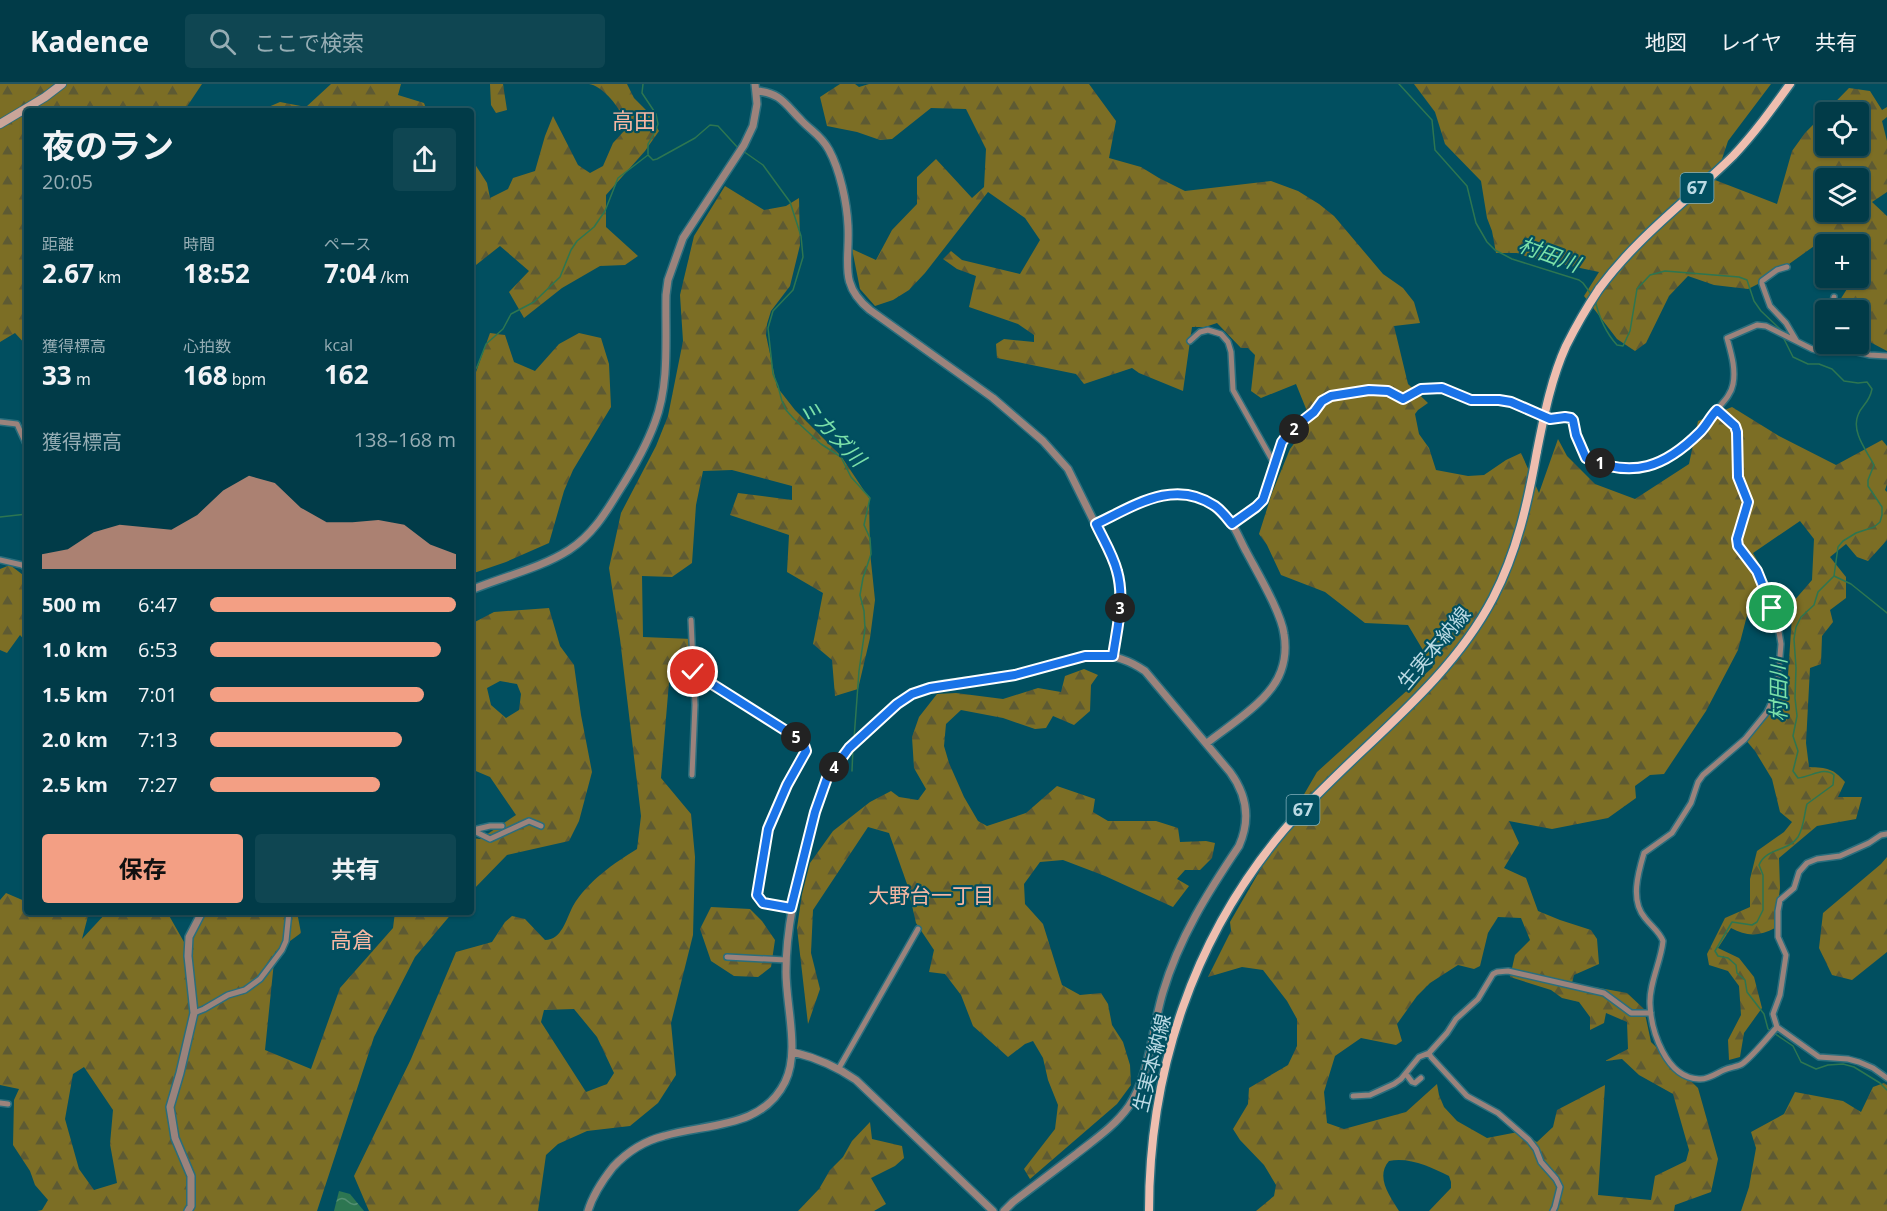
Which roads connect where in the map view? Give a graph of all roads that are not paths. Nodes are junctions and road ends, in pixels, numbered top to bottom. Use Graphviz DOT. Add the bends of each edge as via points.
graph roads {
  1 [pos="62,84"];
  2 [pos="1790,84"];
  3 [pos="756,87"];
  4 [pos="27,108"];
  5 [pos="24,110"];
  6 [pos="0,124"];
  7 [pos="1787,267"];
  8 [pos="1834,297"];
  9 [pos="1833,300"];
  10 [pos="1794,340"];
  11 [pos="1190,341"];
  12 [pos="1815,350"];
  13 [pos="1866,354"];
  14 [pos="1887,356"];
  15 [pos="1717,410"];
  16 [pos="0,422"];
  17 [pos="24,439"];
  18 [pos="1275,465"];
  19 [pos="1096,524"];
  20 [pos="1232,524"];
  21 [pos="0,561"];
  22 [pos="24,567"];
  23 [pos="474,589"];
  24 [pos="691,620"];
  25 [pos="1113,656"];
  26 [pos="693,672"];
  27 [pos="1207,743"];
  28 [pos="692,775"];
  29 [pos="502,826"];
  30 [pos="541,826"];
  31 [pos="474,829"];
  32 [pos="474,831"];
  33 [pos="1887,834"];
  34 [pos="791,908"];
  35 [pos="200,915"];
  36 [pos="289,915"];
  37 [pos="918,929"];
  38 [pos="727,957"];
  39 [pos="786,960"];
  40 [pos="194,1013"];
  41 [pos="1651,1013"];
  42 [pos="1777,1027"];
  43 [pos="793,1052"];
  44 [pos="1430,1053"];
  45 [pos="839,1068"];
  46 [pos="1406,1074"];
  47 [pos="1421,1078"];
  48 [pos="1887,1078"];
  49 [pos="1353,1096"];
  50 [pos="0,1103"];
  51 [pos="8,1104"];
  52 [pos="188,1211"];
  53 [pos="588,1211"];
  54 [pos="993,1211"];
  55 [pos="1004,1211"];
  56 [pos="1149,1211"];
  57 [pos="1553,1211"];
  1 -- 4 [label="main road"];
  2 -- 56 [label="main road, 生実本納線 / 67, bridge" via="1740,148 1623,258 1576,328 1558,366 1545,411 1526,511 1513,554 1473,632 1422,691 1284,830 1238,893 1204,954 1179,1016 1153,1133"];
  3 -- 19 [label="street" via="780,97 830,150 846,209 847,266 850,286 857,298 993,398 1043,441 1068,469"];
  3 -- 23 [label="street" via="756,115 749,135 682,238 668,280 662,395 642,454 595,528 582,540 549,560"];
  5 -- 6 [label="main road"];
  7 -- 10 [label="street" via="1767,276 1762,284 1770,306 1786,323"];
  8 -- 9 [label="street"];
  10 -- 12 [label="street"];
  10 -- 15 [label="street" via="1757,325 1728,338 1735,368 1733,386"];
  11 -- 18 [label="street" via="1208,330 1221,334 1228,342 1233,390"];
  13 -- 14 [label="street"];
  15 -- 18 [label="street" via="1699,434 1667,458 1647,468 1631,469 1586,458 1571,418 1550,419 1511,402 1471,400 1442,388 1421,389 1403,399 1388,391 1369,390 1322,401 1282,442"];
  15 -- 41 [label="street" via="1737,432 1738,477 1748,502 1738,546 1757,571 1779,632 1777,691 1767,712 1745,739 1703,775 1672,833 1644,853 1636,901 1663,941 1651,992"];
  16 -- 17 [label="street" via="17,424"];
  18 -- 20 [label="street" via="1263,500"];
  19 -- 20 [label="street" via="1155,496 1175,494 1196,496 1217,507"];
  19 -- 25 [label="street" via="1118,573 1120,611"];
  20 -- 27 [label="street" via="1280,620 1285,635 1284,659 1269,691"];
  21 -- 22 [label="street"];
  24 -- 26 [label="street"];
  25 -- 27 [label="street" via="1145,671"];
  25 -- 34 [label="street" via="1085,656 1015,675 930,688 897,704 849,748 827,778"];
  26 -- 28 [label="street"];
  26 -- 34 [label="street" via="805,745 806,751 768,829 757,895 763,903"];
  27 -- 55 [label="street" via="1239,784 1247,811 1244,834 1183,939 1164,990 1137,1092 1118,1120"];
  29 -- 31 [label="street"];
  30 -- 32 [label="street" via="526,822 490,839"];
  33 -- 42 [label="street" via="1840,856 1807,863 1800,869 1794,888 1780,900 1778,937 1786,955 1773,1014"];
  34 -- 39 [label="street"];
  35 -- 40 [label="street" via="189,936"];
  36 -- 40 [label="street" via="282,950 260,979"];
  37 -- 45 [label="street"];
  38 -- 39 [label="street"];
  39 -- 43 [label="street"];
  40 -- 52 [label="street" via="170,1107 175,1138 191,1176"];
  41 -- 42 [label="street" via="1657,1039 1668,1059 1682,1073 1699,1079 1742,1063"];
  41 -- 44 [label="street" via="1631,1013 1604,993 1508,971 1497,972"];
  42 -- 48 [label="street" via="1819,1057 1859,1062"];
  43 -- 45 [label="street"];
  43 -- 53 [label="street" via="786,1080 764,1108 741,1120 661,1137 634,1149 599,1186"];
  44 -- 46 [label="street" via="1419,1057"];
  44 -- 57 [label="street" via="1467,1096 1506,1119 1536,1149 1560,1187"];
  45 -- 54 [label="street"];
  46 -- 47 [label="street" via="1415,1083"];
  46 -- 49 [label="street" via="1373,1094"];
  50 -- 51 [label="street"];
}
